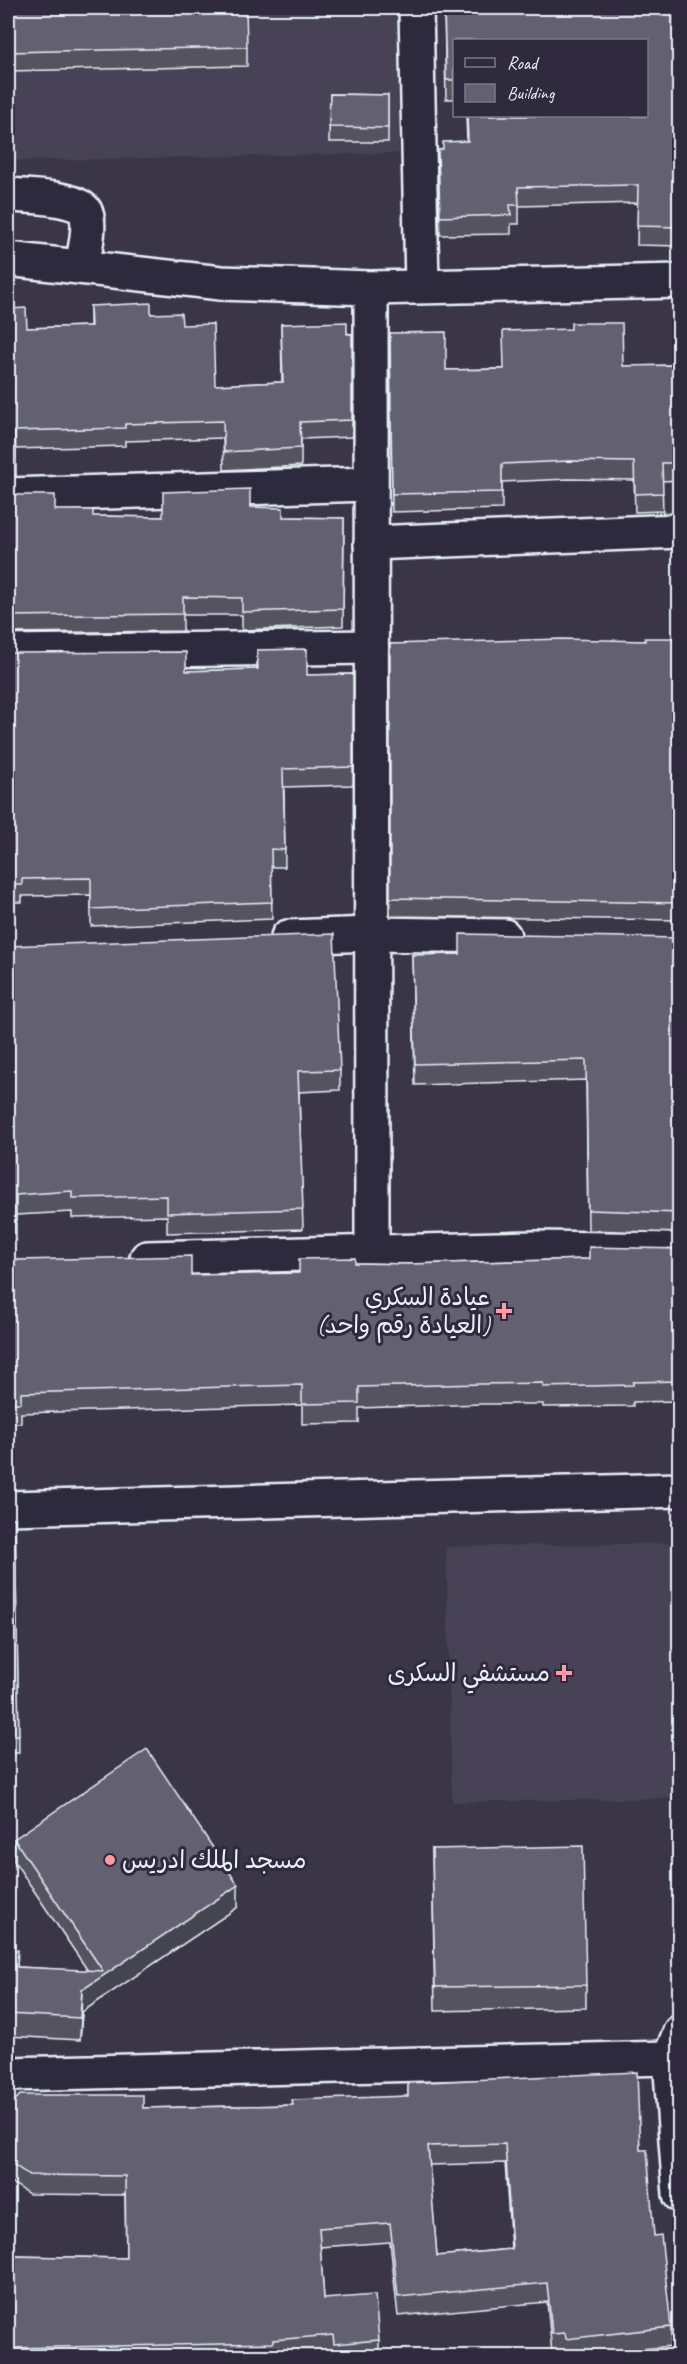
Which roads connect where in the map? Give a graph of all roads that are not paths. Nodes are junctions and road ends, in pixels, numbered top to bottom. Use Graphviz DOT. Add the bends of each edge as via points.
graph roads {
  1 [pos="416,8"];
  2 [pos="8,195"];
  3 [pos="12,262"];
  4 [pos="82,267"];
  5 [pos="680,281"];
  6 [pos="422,285"];
  7 [pos="370,288"];
  8 [pos="370,484"];
  9 [pos="8,495"];
  10 [pos="680,531"];
  11 [pos="371,543"];
  12 [pos="371,647"];
  13 [pos="8,652"];
  14 [pos="372,934"];
  15 [pos="537,937"];
  16 [pos="264,938"];
  17 [pos="680,1250"];
  18 [pos="372,1253"];
  19 [pos="113,1258"];
  20 [pos="680,1490"];
  21 [pos="8,1508"];
  22 [pos="675,2045"];
  23 [pos="8,2074"];
  24 [pos="680,2195"];
  1 -- 6 [label="street"];
  2 -- 4 [label="street" via="80,206 86,212"];
  3 -- 4 [label="street"];
  4 -- 7 [label="street" via="221,283"];
  5 -- 6 [label="street"];
  6 -- 7 [label="street"];
  7 -- 8 [label="street"];
  8 -- 9 [label="street"];
  8 -- 11 [label="street"];
  10 -- 11 [label="street"];
  11 -- 12 [label="street"];
  12 -- 13 [label="street"];
  12 -- 14 [label="street"];
  14 -- 15 [label="street"];
  14 -- 16 [label="street"];
  14 -- 18 [label="street"];
  17 -- 18 [label="street" via="535,1248"];
  18 -- 19 [label="street"];
  20 -- 21 [label="street"];
  22 -- 23 [label="street"];
  22 -- 24 [label="street"];
}
